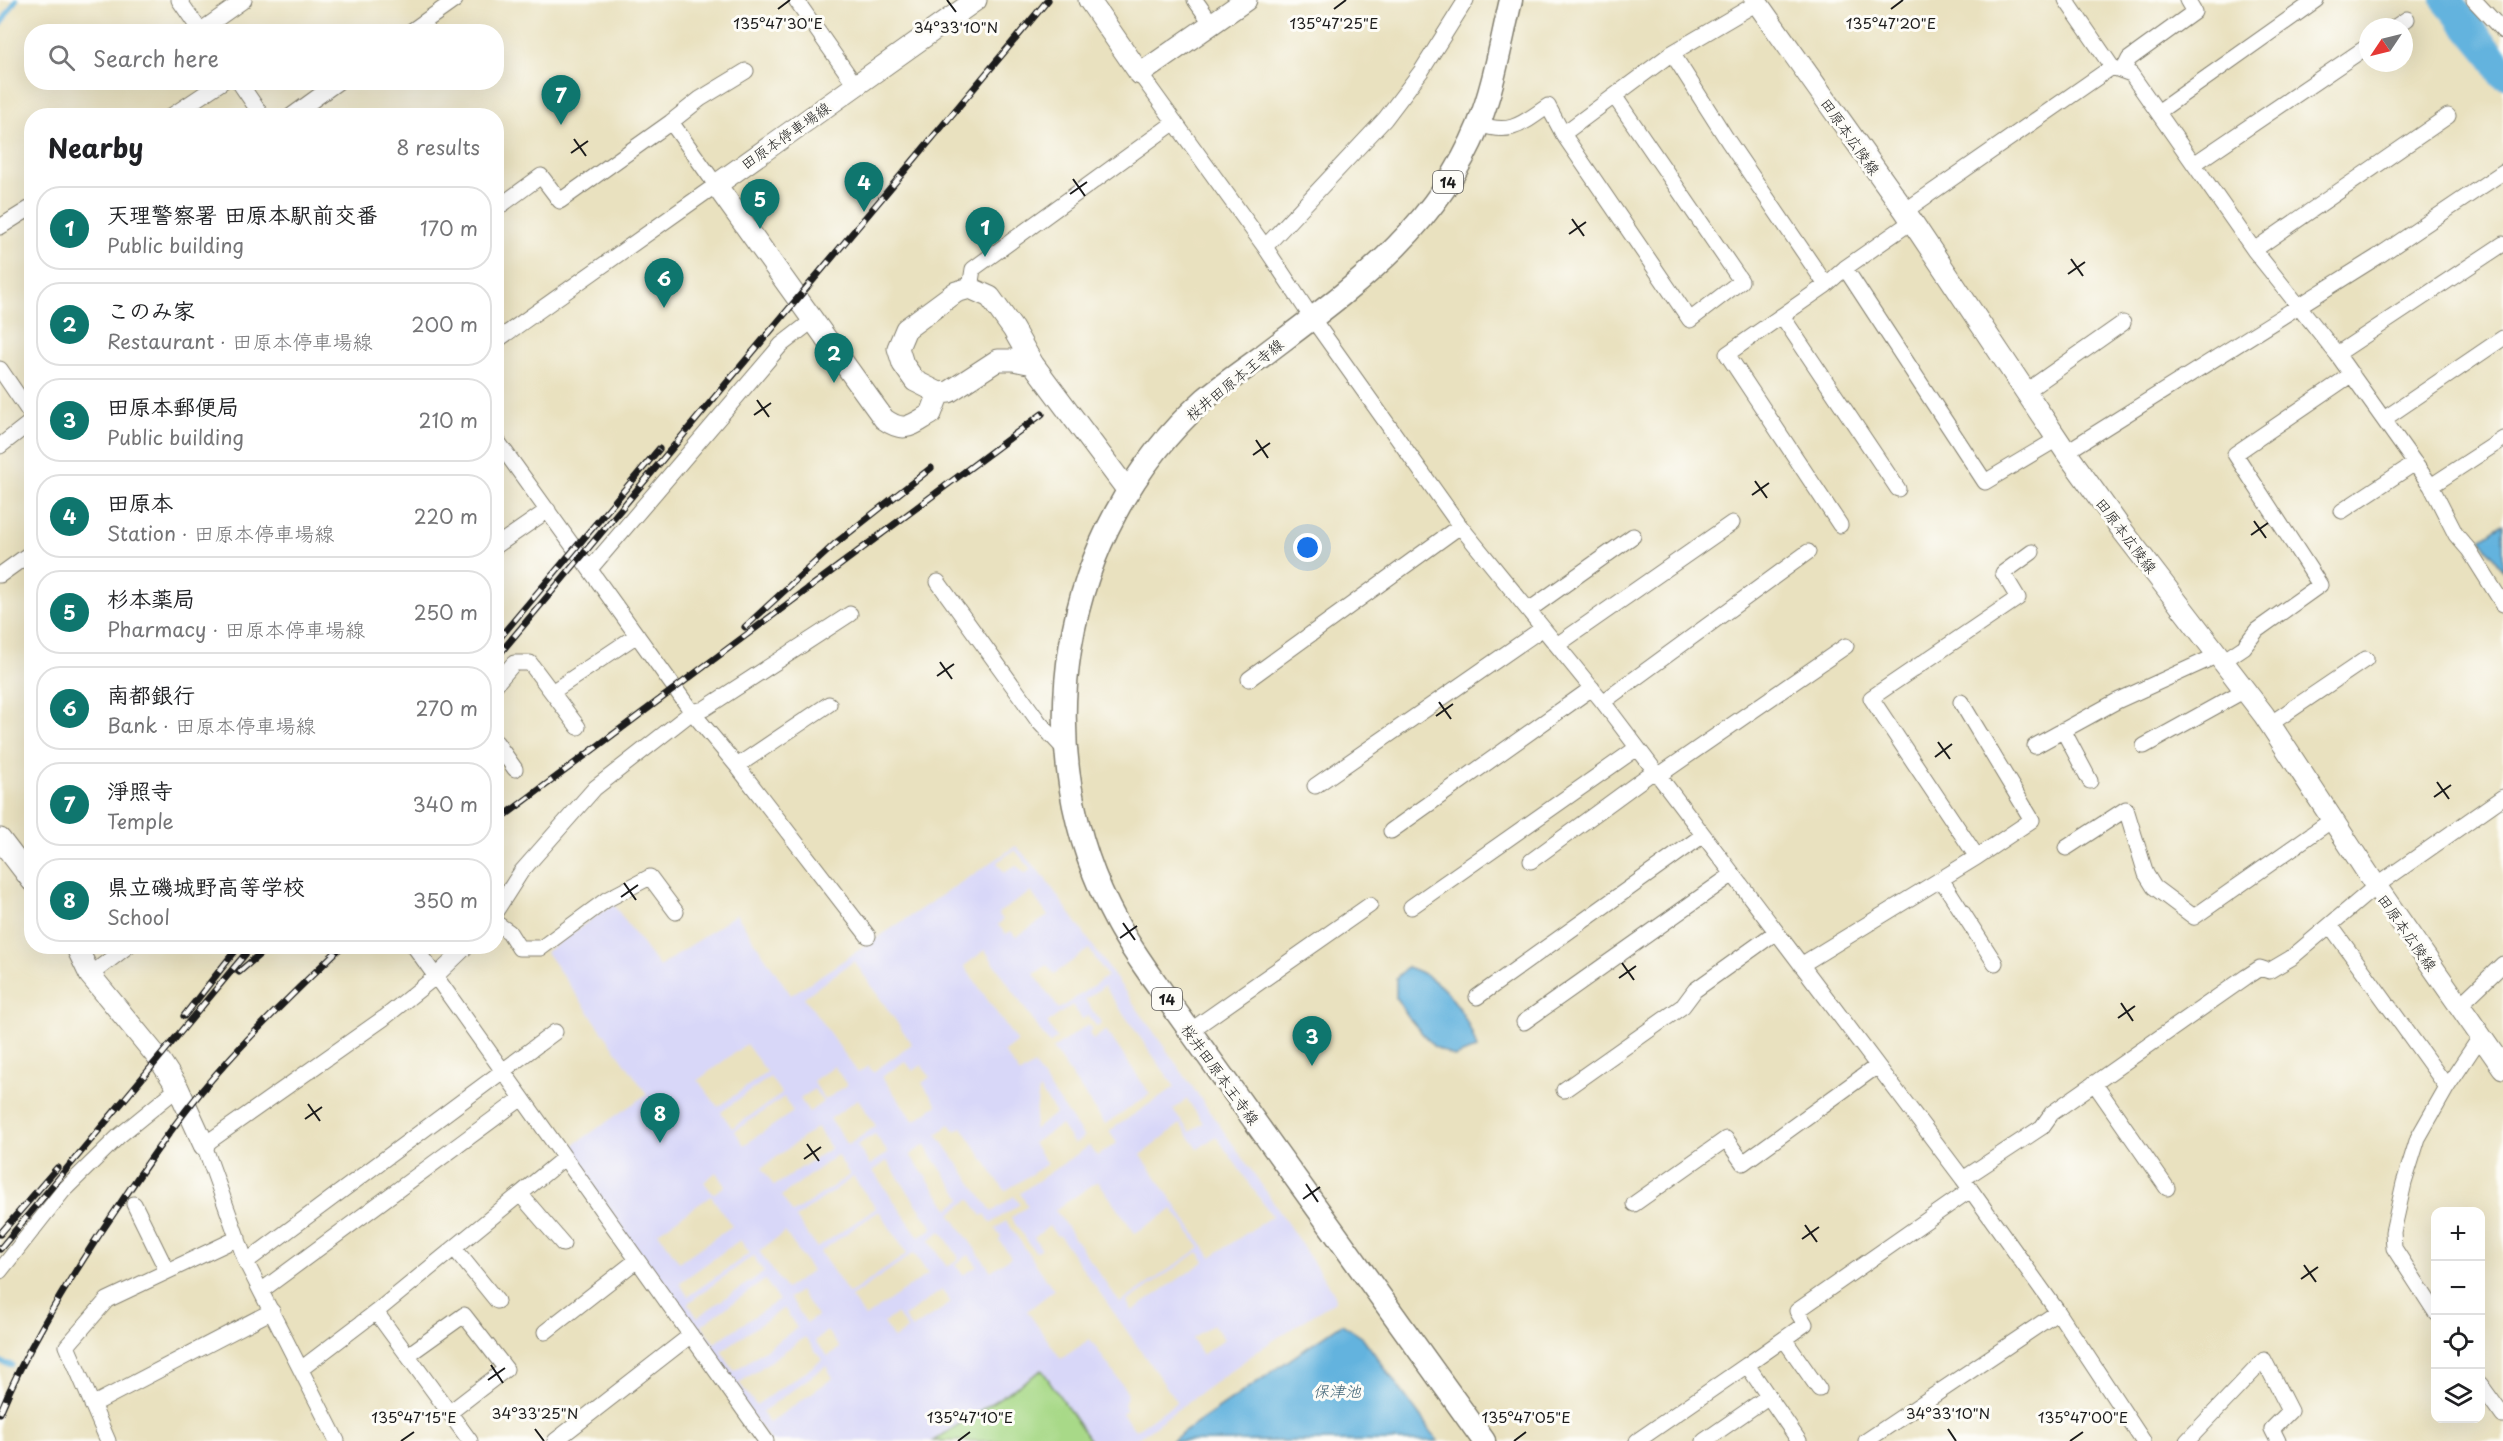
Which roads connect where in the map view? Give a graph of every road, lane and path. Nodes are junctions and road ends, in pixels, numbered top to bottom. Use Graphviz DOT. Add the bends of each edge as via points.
graph roads {
  1 [pos="179,0"];
  2 [pos="244,0"];
  3 [pos="455,0"];
  4 [pos="796,0"];
  5 [pos="976,0"];
  6 [pos="1089,0"];
  7 [pos="1195,0"];
  8 [pos="1246,0"];
  9 [pos="1466,0"];
  10 [pos="1511,0"];
  11 [pos="2066,0"];
  12 [pos="2187,0"];
  13 [pos="2316,0"];
  14 [pos="2477,1"];
  15 [pos="1756,2"];
  16 [pos="196,24"];
  17 [pos="211,24"];
  18 [pos="421,24"];
  19 [pos="1212,24"];
  20 [pos="2503,31"];
  21 [pos="1672,52"];
  22 [pos="2359,52"];
  23 [pos="2118,69"];
  24 [pos="746,71"];
  25 [pos="1140,74"];
  26 [pos="856,86"];
  27 [pos="210,90"];
  28 [pos="244,90"];
  29 [pos="327,90"];
  30 [pos="1615,97"];
  31 [pos="183,108"];
  32 [pos="257,108"];
  33 [pos="302,108"];
  34 [pos="2158,112"];
  35 [pos="2448,116"];
  36 [pos="671,122"];
  37 [pos="1175,122"];
  38 [pos="1479,124"];
  39 [pos="1563,134"];
  40 [pos="2194,164"];
  41 [pos="2503,172"];
  42 [pos="716,185"];
  43 [pos="504,203"];
  44 [pos="24,212"];
  45 [pos="1908,217"];
  46 [pos="0,227"];
  47 [pos="2503,244"];
  48 [pos="1265,247"];
  49 [pos="2254,250"];
  50 [pos="1845,268"];
  51 [pos="1826,285"];
  52 [pos="970,288"];
  53 [pos="2298,307"];
  54 [pos="1782,316"];
  55 [pos="1312,318"];
  56 [pos="812,321"];
  57 [pos="2123,323"];
  58 [pos="504,335"];
  59 [pos="2503,338"];
  60 [pos="2337,354"];
  61 [pos="1033,364"];
  62 [pos="0,369"];
  63 [pos="2352,374"];
  64 [pos="2025,392"];
  65 [pos="939,393"];
  66 [pos="24,404"];
  67 [pos="2384,419"];
  68 [pos="24,427"];
  69 [pos="2503,439"];
  70 [pos="0,446"];
  71 [pos="2061,446"];
  72 [pos="504,450"];
  73 [pos="2415,463"];
  74 [pos="2431,486"];
  75 [pos="1898,489"];
  76 [pos="1128,490"];
  77 [pos="548,510"];
  78 [pos="2342,511"];
  79 [pos="1732,523"];
  80 [pos="1840,525"];
  81 [pos="1460,526"];
  82 [pos="1633,536"];
  83 [pos="504,540"];
  84 [pos="1808,552"];
  85 [pos="2032,552"];
  86 [pos="24,558"];
  87 [pos="590,569"];
  88 [pos="0,575"];
  89 [pos="938,582"];
  90 [pos="2503,604"];
  91 [pos="1529,610"];
  92 [pos="850,614"];
  93 [pos="1543,628"];
  94 [pos="637,635"];
  95 [pos="1557,645"];
  96 [pos="1846,646"];
  97 [pos="2221,658"];
  98 [pos="2367,659"];
  99 [pos="504,674"];
  100 [pos="1249,679"];
  101 [pos="1592,688"];
  102 [pos="2245,690"];
  103 [pos="552,692"];
  104 [pos="1603,702"];
  105 [pos="1961,702"];
  106 [pos="830,704"];
  107 [pos="692,712"];
  108 [pos="2270,724"];
  109 [pos="578,727"];
  110 [pos="2063,730"];
  111 [pos="2035,746"];
  112 [pos="2144,746"];
  113 [pos="1637,748"];
  114 [pos="1065,750"];
  115 [pos="504,757"];
  116 [pos="737,766"];
  117 [pos="515,768"];
  118 [pos="1656,774"];
  119 [pos="2090,781"];
  120 [pos="1315,786"];
  121 [pos="2503,797"];
  122 [pos="2332,820"];
  123 [pos="1392,831"];
  124 [pos="1702,836"];
  125 [pos="0,839"];
  126 [pos="2066,848"];
  127 [pos="1977,857"];
  128 [pos="1532,861"];
  129 [pos="24,870"];
  130 [pos="1733,874"];
  131 [pos="1941,879"];
  132 [pos="2376,886"];
  133 [pos="504,899"];
  134 [pos="1370,905"];
  135 [pos="1411,908"];
  136 [pos="676,912"];
  137 [pos="2330,925"];
  138 [pos="504,929"];
  139 [pos="1776,932"];
  140 [pos="868,936"];
  141 [pos="80,954"];
  142 [pos="118,954"];
  143 [pos="419,954"];
  144 [pos="459,954"];
  145 [pos="1995,963"];
  146 [pos="2503,964"];
  147 [pos="1801,965"];
  148 [pos="90,975"];
  149 [pos="435,977"];
  150 [pos="1477,997"];
  151 [pos="2459,1006"];
  152 [pos="1524,1022"];
  153 [pos="1190,1031"];
  154 [pos="555,1032"];
  155 [pos="2481,1036"];
  156 [pos="2500,1058"];
  157 [pos="1877,1066"];
  158 [pos="503,1072"];
  159 [pos="2094,1083"];
  160 [pos="2447,1087"];
  161 [pos="178,1088"];
  162 [pos="1564,1090"];
  163 [pos="522,1098"];
  164 [pos="204,1145"];
  165 [pos="564,1158"];
  166 [pos="1967,1185"];
  167 [pos="2167,1188"];
  168 [pos="520,1194"];
  169 [pos="1634,1203"];
  170 [pos="134,1204"];
  171 [pos="238,1238"];
  172 [pos="563,1244"];
  173 [pos="453,1248"];
  174 [pos="637,1260"];
  175 [pos="246,1262"];
  176 [pos="0,1271"];
  177 [pos="167,1271"];
  178 [pos="261,1290"];
  179 [pos="497,1301"];
  180 [pos="2431,1305"];
  181 [pos="272,1311"];
  182 [pos="376,1312"];
  183 [pos="2058,1312"];
  184 [pos="545,1332"];
  185 [pos="691,1335"];
  186 [pos="1784,1339"];
  187 [pos="408,1355"];
  188 [pos="1747,1365"];
  189 [pos="301,1369"];
  190 [pos="1819,1389"];
  191 [pos="2485,1390"];
  192 [pos="1769,1396"];
  193 [pos="92,1405"];
  194 [pos="449,1413"];
  195 [pos="2503,1416"];
  196 [pos="108,1441"];
  197 [pos="337,1441"];
  198 [pos="470,1441"];
  199 [pos="555,1441"];
  200 [pos="766,1441"];
  201 [pos="1484,1441"];
  202 [pos="1637,1441"];
  203 [pos="1704,1441"];
  204 [pos="1799,1441"];
  205 [pos="1866,1441"];
  206 [pos="2144,1441"];
  207 [pos="2187,1441"];
  208 [pos="2278,1441"];
  1 -- 16 [label="street"];
  2 -- 17 [label="street"];
  3 -- 18 [label="street"];
  4 -- 26 [label="street"];
  5 -- 26 [label="main road, 田原本停車場線"];
  6 -- 25 [label="main road"];
  7 -- 19 [label="street"];
  8 -- 19 [label="main road"];
  9 -- 48 [label="street" via="1385,119"];
  10 -- 38 [label="main road, 桜井田原本王寺線 / 14"];
  11 -- 23 [label="street"];
  12 -- 23 [label="street" via="2194,12"];
  13 -- 34 [label="street"];
  14 -- 20 [label="street"];
  15 -- 21 [label="street"];
  15 -- 45 [label="main road, 田原本広陵線"];
  19 -- 25 [label="main road"];
  21 -- 30 [label="street"];
  21 -- 51 [label="street"];
  22 -- 40 [label="street"];
  23 -- 34 [label="street" via="2130,74"];
  23 -- 45 [label="street"];
  24 -- 36 [label="street"];
  25 -- 37 [label="street"];
  26 -- 42 [label="main road, 田原本停車場線"];
  27 -- 31 [label="street"];
  28 -- 32 [label="street"];
  29 -- 33 [label="street"];
  30 -- 39 [label="street"];
  30 -- 39 [label="street" via="1741,281 1690,320"];
  34 -- 40 [label="street"];
  35 -- 49 [label="street"];
  36 -- 42 [label="street"];
  36 -- 43 [label="street" via="560,201 541,176"];
  37 -- 48 [label="street"];
  37 -- 52 [label="street" via="973,269"];
  38 -- 39 [label="street" via="1515,129 1548,106"];
  38 -- 55 [label="main road, 桜井田原本王寺線 / 14" via="1430,210 1396,249"];
  40 -- 49 [label="street"];
  41 -- 53 [label="street"];
  42 -- 56 [label="main road"];
  42 -- 58 [label="street"];
  44 -- 46 [label="street"];
  45 -- 50 [label="street"];
  45 -- 64 [label="main road, 田原本広陵線"];
  47 -- 60 [label="street"];
  48 -- 55 [label="street"];
  49 -- 53 [label="street"];
  50 -- 51 [label="street"];
  50 -- 71 [label="street" via="1985,482"];
  51 -- 54 [label="street"];
  52 -- 61 [label="main road" via="990,297"];
  52 -- 65 [label="main road" via="956,292 906,329 900,339 898,348 903,364 915,381"];
  53 -- 60 [label="street"];
  53 -- 71 [label="street"];
  54 -- 75 [label="street"];
  54 -- 80 [label="street" via="1727,354"];
  55 -- 76 [label="main road, 桜井田原本王寺線 / 14" via="1208,396 1173,430"];
  55 -- 81 [label="street"];
  56 -- 65 [label="main road" via="884,419 896,428 906,428 931,414"];
  56 -- 87 [label="street" via="781,345"];
  57 -- 64 [label="street"];
  59 -- 67 [label="street"];
  60 -- 63 [label="street"];
  61 -- 65 [label="main road" via="998,360 949,392"];
  61 -- 76 [label="main road"];
  62 -- 66 [label="street"];
  63 -- 67 [label="street"];
  63 -- 97 [label="street" via="2235,454 2320,585 2257,630 2244,646"];
  64 -- 71 [label="main road, 田原本広陵線"];
  67 -- 73 [label="street"];
  68 -- 70 [label="street"];
  69 -- 74 [label="street"];
  71 -- 97 [label="main road, 田原本広陵線"];
  72 -- 77 [label="street"];
  73 -- 74 [label="street"];
  73 -- 78 [label="street"];
  74 -- 90 [label="street" via="2456,535"];
  76 -- 114 [label="main road, 桜井田原本王寺線 / 14" via="1093,560 1080,597 1064,692"];
  77 -- 83 [label="street"];
  77 -- 87 [label="street"];
  79 -- 95 [label="street"];
  81 -- 91 [label="street"];
  81 -- 100 [label="street"];
  82 -- 91 [label="street"];
  84 -- 104 [label="street"];
  85 -- 127 [label="street" via="2003,573 2018,598 1871,698"];
  86 -- 88 [label="street"];
  87 -- 94 [label="street"];
  89 -- 114 [label="street" via="1039,722"];
  91 -- 93 [label="street"];
  92 -- 107 [label="street" via="704,709"];
  93 -- 95 [label="street"];
  93 -- 120 [label="street"];
  94 -- 103 [label="street"];
  94 -- 107 [label="street"];
  95 -- 101 [label="street"];
  96 -- 118 [label="street"];
  97 -- 102 [label="main road, 田原本広陵線"];
  97 -- 110 [label="street" via="2117,701"];
  98 -- 108 [label="street"];
  99 -- 103 [label="street" via="513,663 530,663"];
  101 -- 104 [label="street"];
  101 -- 123 [label="street"];
  102 -- 108 [label="main road, 田原本広陵線"];
  102 -- 112 [label="street"];
  103 -- 109 [label="street"];
  104 -- 113 [label="street"];
  105 -- 127 [label="street" via="2032,820"];
  106 -- 116 [label="street"];
  107 -- 116 [label="street"];
  107 -- 133 [label="street" via="594,788 521,872"];
  108 -- 122 [label="main road, 田原本広陵線"];
  110 -- 111 [label="street"];
  110 -- 119 [label="street"];
  113 -- 118 [label="street"];
  113 -- 135 [label="street"];
  114 -- 153 [label="main road, 桜井田原本王寺線 / 14" via="1070,797 1092,871 1118,925"];
  115 -- 117 [label="street"];
  116 -- 140 [label="street"];
  118 -- 124 [label="street"];
  118 -- 128 [label="street"];
  121 -- 132 [label="street"];
  122 -- 126 [label="street" via="2194,917 2154,887 2146,874 2126,809"];
  122 -- 132 [label="main road, 田原本広陵線"];
  124 -- 130 [label="street"];
  124 -- 150 [label="street"];
  125 -- 129 [label="main road"];
  127 -- 131 [label="street"];
  130 -- 139 [label="street"];
  130 -- 152 [label="street"];
  131 -- 145 [label="street"];
  131 -- 147 [label="street"];
  132 -- 137 [label="street"];
  132 -- 151 [label="main road, 田原本広陵線"];
  134 -- 153 [label="street"];
  136 -- 138 [label="street" via="650,877 606,900 541,948 519,948"];
  137 -- 159 [label="street" via="2291,958 2269,971 2260,968"];
  137 -- 160 [label="street"];
  139 -- 147 [label="street"];
  139 -- 162 [label="street" via="1695,990 1683,1006"];
  141 -- 148 [label="main road"];
  142 -- 148 [label="street"];
  143 -- 149 [label="street"];
  144 -- 149 [label="street"];
  146 -- 151 [label="street"];
  147 -- 157 [label="street"];
  148 -- 161 [label="main road"];
  149 -- 158 [label="street"];
  149 -- 164 [label="street" via="384,1018"];
  151 -- 155 [label="main road, 田原本広陵線"];
  153 -- 201 [label="main road, 桜井田原本王寺線 / 14"];
  154 -- 158 [label="street"];
  155 -- 156 [label="main road, 田原本広陵線"];
  155 -- 160 [label="street"];
  157 -- 166 [label="street"];
  157 -- 169 [label="street" via="1743,1163 1726,1139"];
  158 -- 163 [label="street"];
  158 -- 175 [label="street"];
  159 -- 166 [label="street"];
  159 -- 167 [label="street"];
  160 -- 180 [label="street" via="2418,1138 2393,1232 2394,1248"];
  161 -- 164 [label="main road"];
  161 -- 176 [label="street" via="119,1136 63,1191"];
  163 -- 165 [label="street"];
  163 -- 178 [label="street"];
  164 -- 171 [label="street"];
  165 -- 168 [label="street"];
  165 -- 174 [label="street"];
  166 -- 183 [label="street"];
  166 -- 186 [label="street" via="1797,1311 1804,1324"];
  168 -- 172 [label="street"];
  168 -- 173 [label="street"];
  170 -- 177 [label="street"];
  171 -- 175 [label="street"];
  171 -- 177 [label="street"];
  173 -- 179 [label="street"];
  173 -- 182 [label="street"];
  174 -- 184 [label="street"];
  174 -- 185 [label="street"];
  175 -- 178 [label="street"];
  177 -- 193 [label="street" via="106,1300 67,1346"];
  178 -- 181 [label="street"];
  181 -- 189 [label="street"];
  181 -- 193 [label="street"];
  182 -- 187 [label="street"];
  182 -- 189 [label="street"];
  183 -- 205 [label="street"];
  183 -- 206 [label="street"];
  185 -- 199 [label="street"];
  185 -- 200 [label="street"];
  186 -- 188 [label="street"];
  186 -- 190 [label="street"];
  187 -- 194 [label="street"];
  187 -- 194 [label="street" via="464,1315 506,1369"];
  188 -- 192 [label="street"];
  188 -- 202 [label="street"];
  189 -- 197 [label="street"];
  191 -- 195 [label="street"];
  192 -- 203 [label="street"];
  192 -- 204 [label="street"];
  193 -- 196 [label="street"];
  194 -- 198 [label="street"];
  207 -- 208 [label="street" via="2264,1360 2290,1411 2272,1429"];
}
